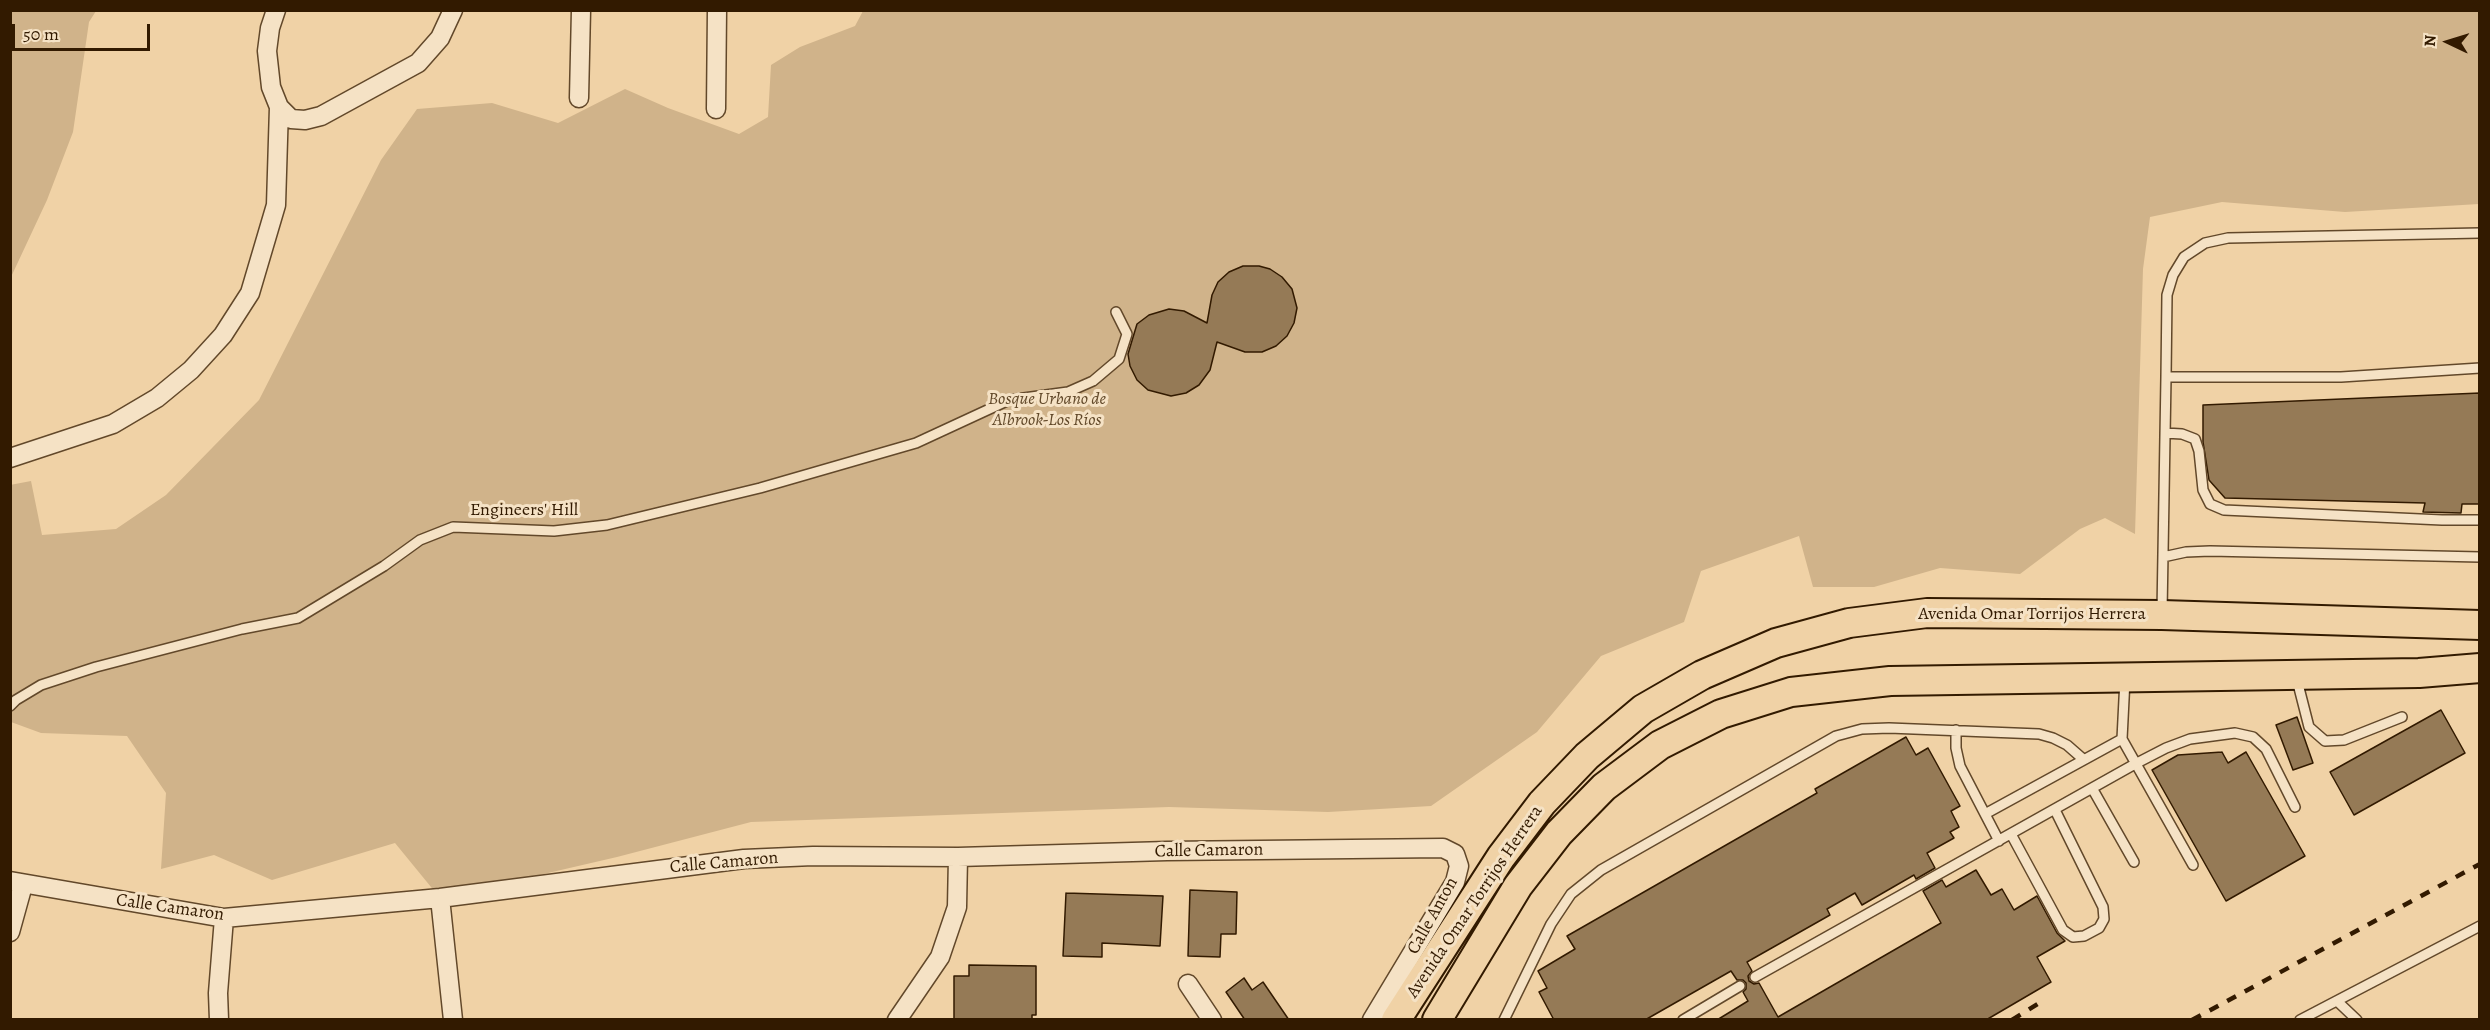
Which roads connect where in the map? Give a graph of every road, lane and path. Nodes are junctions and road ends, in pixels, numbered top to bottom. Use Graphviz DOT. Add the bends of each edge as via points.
graph roads {
  1 [pos="276,10"];
  2 [pos="453,10"];
  3 [pos="581,10"];
  4 [pos="717,10"];
  5 [pos="579,98"];
  6 [pos="279,107"];
  7 [pos="716,109"];
  8 [pos="2480,233"];
  9 [pos="1116,312"];
  10 [pos="2480,368"];
  11 [pos="2166,377"];
  12 [pos="2165,433"];
  13 [pos="10,458"];
  14 [pos="2480,520"];
  15 [pos="2163,557"];
  16 [pos="2480,557"];
  17 [pos="2162,615"];
  18 [pos="2480,625"];
  19 [pos="2480,668"];
  20 [pos="2295,674"];
  21 [pos="2125,677"];
  22 [pos="10,706"];
  23 [pos="2402,717"];
  24 [pos="1956,730"];
  25 [pos="2122,739"];
  26 [pos="2083,759"];
  27 [pos="2135,764"];
  28 [pos="2092,788"];
  29 [pos="2295,807"];
  30 [pos="2055,810"];
  31 [pos="1985,814"];
  32 [pos="2010,834"];
  33 [pos="1999,841"];
  34 [pos="1443,848"];
  35 [pos="958,857"];
  36 [pos="2134,862"];
  37 [pos="2193,865"];
  38 [pos="17,883"];
  39 [pos="440,898"];
  40 [pos="224,918"];
  41 [pos="2480,926"];
  42 [pos="10,932"];
  43 [pos="1755,977"];
  44 [pos="1188,984"];
  45 [pos="1740,986"];
  46 [pos="2337,1001"];
  47 [pos="219,1020"];
  48 [pos="453,1020"];
  49 [pos="897,1020"];
  50 [pos="1212,1020"];
  51 [pos="1372,1020"];
  52 [pos="1396,1020"];
  53 [pos="1437,1020"];
  54 [pos="1504,1020"];
  55 [pos="1683,1020"];
  56 [pos="2300,1020"];
  57 [pos="2357,1020"];
  1 -- 6 [label="street" via="270,28 268,69"];
  2 -- 6 [label="street" via="440,38 418,63 321,116 291,119"];
  3 -- 5 [label="street"];
  4 -- 7 [label="street"];
  6 -- 13 [label="street" via="276,205 250,293 223,335 191,370 157,398 113,424"];
  8 -- 11 [label="lane" via="2228,238 2205,243 2184,256 2172,275 2167,295"];
  9 -- 22 [label="lane, Engineers' Hill" via="1127,334 1119,359 1093,381 1068,392 1009,400 916,443 760,488 607,525 554,531 453,526 420,540 298,618 242,628 96,667 41,685"];
  10 -- 11 [label="lane" via="2341,377"];
  11 -- 12 [label="lane"];
  12 -- 14 [label="lane" via="2194,439 2203,490 2210,504 2224,510"];
  12 -- 15 [label="lane"];
  15 -- 16 [label="lane" via="2210,551"];
  15 -- 17 [label="lane"];
  17 -- 18 [label="main road, Avenida Omar Torrijos Herrera"];
  17 -- 52 [label="main road, Avenida Omar Torrijos Herrera" via="1927,613 1849,623 1786,640 1702,675 1643,709 1587,756 1542,803 1501,857"];
  19 -- 20 [label="main road, Avenida Omar Torrijos Herrera" via="2419,673"];
  20 -- 21 [label="main road, Avenida Omar Torrijos Herrera"];
  20 -- 23 [label="lane" via="2309,727 2325,741 2344,740"];
  21 -- 25 [label="lane"];
  21 -- 53 [label="main road, Avenida Omar Torrijos Herrera" via="1890,681 1791,692 1721,714 1660,745 1604,788 1559,833 1518,886"];
  24 -- 26 [label="lane" via="2039,734 2053,738"];
  24 -- 31 [label="lane" via="1960,766"];
  24 -- 54 [label="lane" via="1862,729 1836,736 1601,870 1571,894 1551,924"];
  25 -- 26 [label="lane"];
  25 -- 27 [label="lane"];
  26 -- 31 [label="lane"];
  27 -- 28 [label="lane"];
  27 -- 29 [label="lane" via="2190,739 2235,733 2253,738 2266,749"];
  27 -- 37 [label="lane"];
  28 -- 30 [label="lane"];
  28 -- 36 [label="lane"];
  30 -- 32 [label="lane"];
  30 -- 32 [label="lane" via="2103,907 2104,919 2099,928 2084,936 2073,937 2063,930"];
  31 -- 33 [label="lane"];
  32 -- 33 [label="lane"];
  33 -- 43 [label="lane"];
  34 -- 35 [label="street, Calle Camaron"];
  34 -- 51 [label="street, Calle Anton" via="1455,854 1459,866 1455,882"];
  35 -- 39 [label="street, Calle Camaron" via="744,859"];
  35 -- 49 [label="street" via="957,907 940,957"];
  38 -- 40 [label="street, Calle Camaron"];
  38 -- 42 [label="street"];
  39 -- 40 [label="street, Calle Camaron"];
  39 -- 48 [label="street"];
  40 -- 47 [label="street"];
  41 -- 46 [label="lane"];
  44 -- 50 [label="street"];
  45 -- 55 [label="lane"];
  46 -- 56 [label="lane"];
  46 -- 57 [label="lane"];
}
